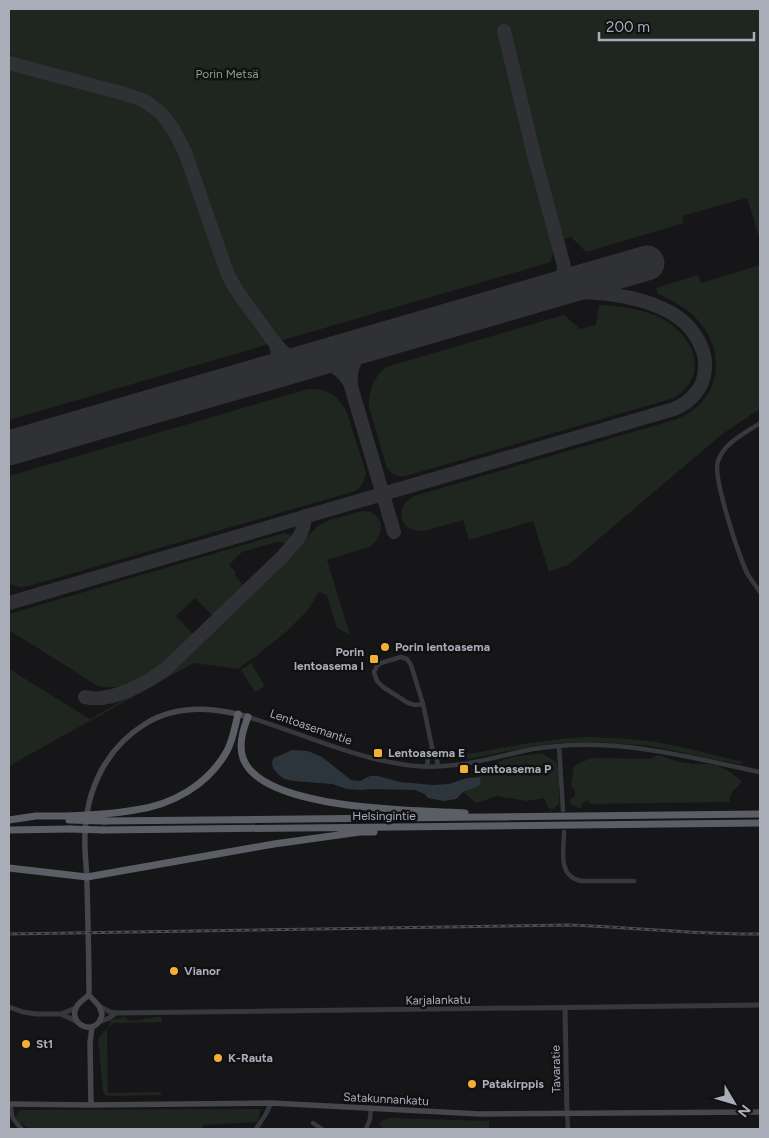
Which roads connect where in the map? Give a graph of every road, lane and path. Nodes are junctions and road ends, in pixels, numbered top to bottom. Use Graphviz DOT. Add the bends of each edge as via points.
graph roads {
  1 [pos="760,422"];
  2 [pos="760,592"];
  3 [pos="423,704"];
  4 [pos="238,714"];
  5 [pos="248,717"];
  6 [pos="432,746"];
  7 [pos="559,746"];
  8 [pos="427,766"];
  9 [pos="438,766"];
  10 [pos="760,772"];
  11 [pos="563,810"];
  12 [pos="760,814"];
  13 [pos="520,816"];
  14 [pos="104,817"];
  15 [pos="9,820"];
  16 [pos="760,823"];
  17 [pos="414,827"];
  18 [pos="9,830"];
  19 [pos="564,832"];
  20 [pos="9,868"];
  21 [pos="87,877"];
  22 [pos="634,882"];
  23 [pos="89,995"];
  24 [pos="97,1004"];
  25 [pos="760,1005"];
  26 [pos="79,1006"];
  27 [pos="9,1007"];
  28 [pos="565,1008"];
  29 [pos="116,1013"];
  30 [pos="61,1014"];
  31 [pos="78,1022"];
  32 [pos="99,1022"];
  33 [pos="85,1027"];
  34 [pos="92,1027"];
  35 [pos="90,1043"];
  36 [pos="271,1103"];
  37 [pos="10,1104"];
  38 [pos="91,1105"];
  39 [pos="371,1108"];
  40 [pos="760,1112"];
  41 [pos="567,1114"];
  42 [pos="313,1123"];
  43 [pos="22,1129"];
  44 [pos="256,1129"];
  45 [pos="322,1129"];
  46 [pos="366,1129"];
  47 [pos="568,1129"];
  1 -- 2 [label="street" via="729,444 717,462 717,479 743,564"];
  3 -- 3 [label="street" via="407,659 401,657 377,666 374,672 382,687 408,703"];
  3 -- 6 [label="street"];
  4 -- 5 [label="main road, Lentoasemantie"];
  4 -- 14 [label="highway" via="228,750 196,786 162,804"];
  4 -- 21 [label="main road, Lentoasemantie" via="215,709 175,712 138,728 115,749 95,781 87,809 84,836"];
  5 -- 8 [label="street, Lentoasemantie" via="349,752 407,765"];
  5 -- 13 [label="highway" via="242,740 246,763 256,776 285,791 303,797 372,807"];
  6 -- 8 [label="street"];
  6 -- 9 [label="street"];
  7 -- 9 [label="street, Lentoasemantie" via="466,764"];
  7 -- 10 [label="street, Lentoasemantie" via="594,744 642,748"];
  7 -- 11 [label="street"];
  8 -- 9 [label="street, Lentoasemantie"];
  12 -- 13 [label="highway, Helsingintie"];
  13 -- 14 [label="highway, Helsingintie"];
  14 -- 15 [label="highway, Helsingintie, bridge"];
  16 -- 17 [label="highway, Helsingintie"];
  17 -- 18 [label="highway, Helsingintie, bridge"];
  17 -- 21 [label="highway" via="291,842"];
  19 -- 22 [label="street" via="564,864 566,872 574,880"];
  20 -- 21 [label="highway"];
  21 -- 23 [label="main road, Lentoasemantie"];
  23 -- 24 [label="main road"];
  23 -- 26 [label="main road"];
  24 -- 26 [label="main road" via="88,1001"];
  24 -- 29 [label="street, Karjalankatu"];
  24 -- 32 [label="main road" via="102,1014"];
  25 -- 28 [label="street, Karjalankatu"];
  26 -- 30 [label="street"];
  26 -- 31 [label="main road" via="75,1013"];
  27 -- 30 [label="street" via="29,1013"];
  28 -- 29 [label="street, Karjalankatu"];
  28 -- 41 [label="street, Tavaratie"];
  29 -- 32 [label="street, Karjalankatu"];
  30 -- 31 [label="street"];
  31 -- 33 [label="main road"];
  32 -- 34 [label="main road"];
  33 -- 34 [label="main road"];
  33 -- 35 [label="main road"];
  34 -- 35 [label="main road"];
  35 -- 38 [label="main road"];
  36 -- 38 [label="main road, Satakunnankatu"];
  36 -- 39 [label="main road, Satakunnankatu"];
  36 -- 44 [label="street"];
  37 -- 38 [label="main road, Satakunnankatu"];
  37 -- 43 [label="street" via="13,1119"];
  39 -- 41 [label="main road, Satakunnankatu" via="480,1114"];
  39 -- 46 [label="street"];
  40 -- 41 [label="main road, Satakunnankatu"];
  41 -- 47 [label="street, Tavaratie"];
  42 -- 45 [label="street"];
}
